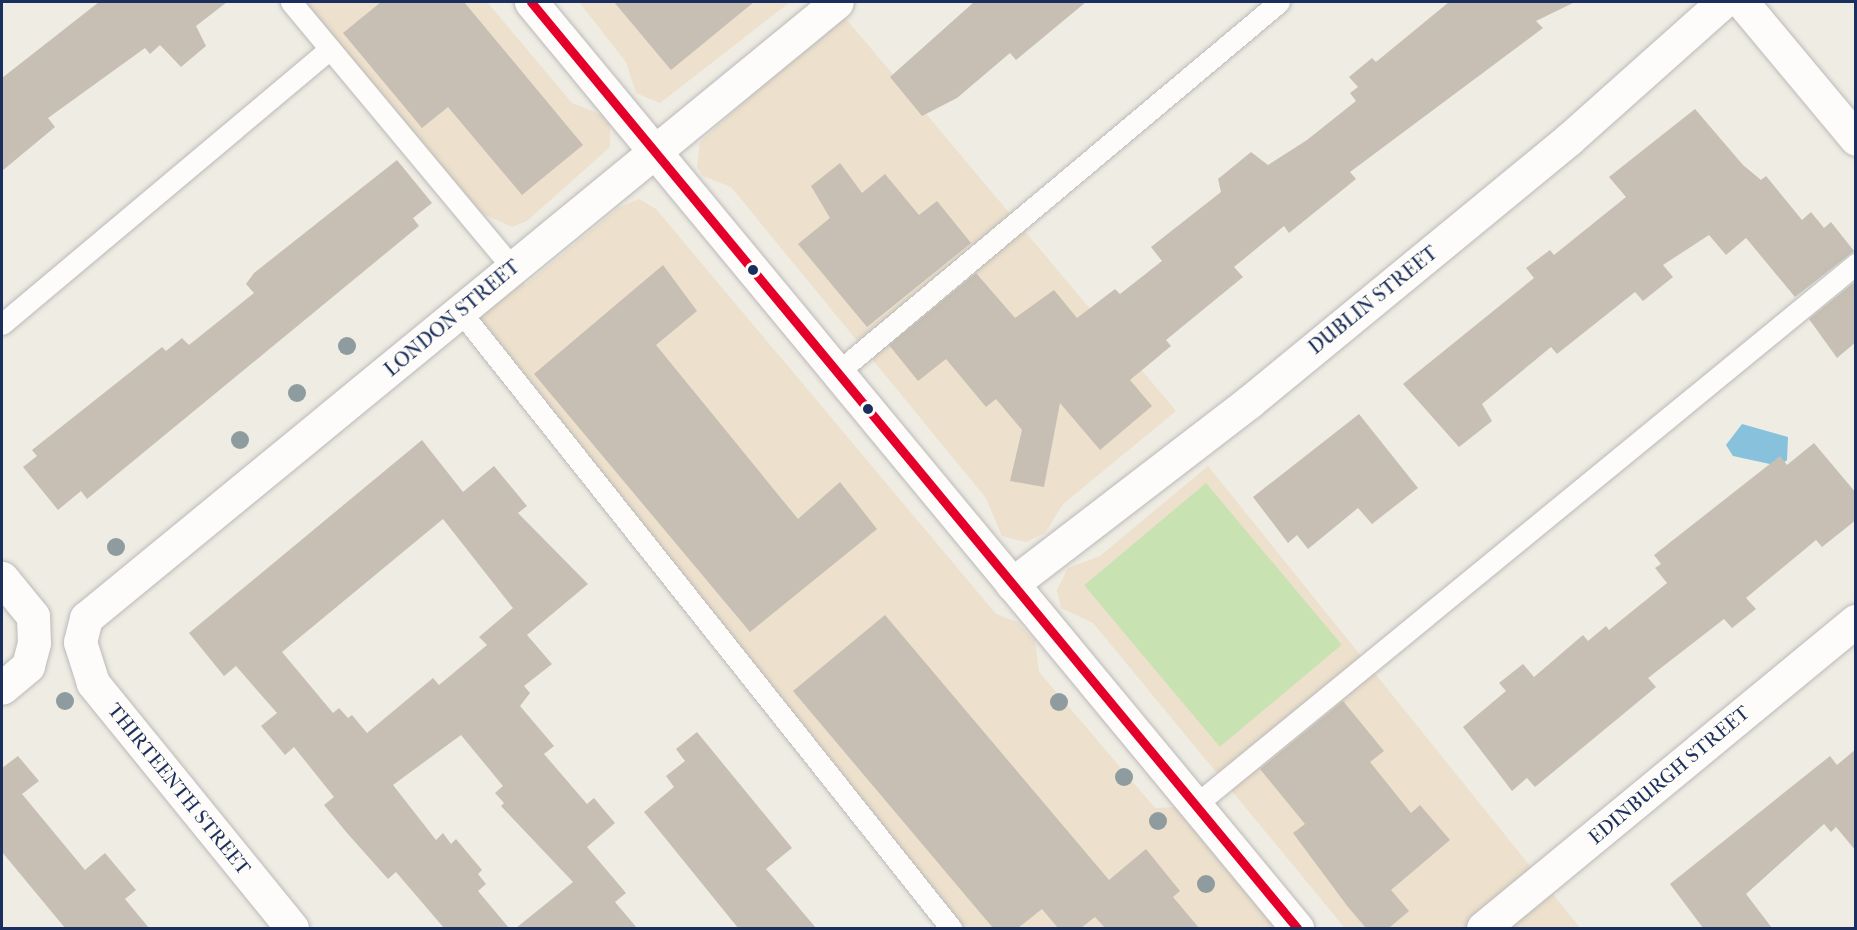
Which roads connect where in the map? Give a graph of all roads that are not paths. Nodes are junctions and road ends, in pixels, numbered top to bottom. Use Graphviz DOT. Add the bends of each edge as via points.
graph roads {
  1 [pos="291,2"];
  2 [pos="531,2"];
  3 [pos="837,2"];
  4 [pos="1279,2"];
  5 [pos="1723,2"];
  6 [pos="1742,2"];
  7 [pos="330,49"];
  8 [pos="1856,138"];
  9 [pos="654,148"];
  10 [pos="1856,264"];
  11 [pos="513,268"];
  12 [pos="460,311"];
  13 [pos="2,324"];
  14 [pos="839,371"];
  15 [pos="2,578"];
  16 [pos="1012,584"];
  17 [pos="1856,621"];
  18 [pos="80,642"];
  19 [pos="2,688"];
  20 [pos="1194,806"];
  21 [pos="292,928"];
  22 [pos="951,928"];
  23 [pos="1297,928"];
  24 [pos="1483,928"];
  1 -- 7 [label="lane"];
  2 -- 9 [label="street"];
  3 -- 9 [label="street, LONDON STREET"];
  4 -- 14 [label="lane"];
  5 -- 16 [label="street, DUBLIN STREET" via="1569,139 1249,402"];
  6 -- 8 [label="street"];
  7 -- 11 [label="lane"];
  7 -- 13 [label="lane"];
  9 -- 11 [label="street, LONDON STREET"];
  9 -- 14 [label="street"];
  10 -- 20 [label="lane"];
  11 -- 12 [label="street, LONDON STREET"];
  12 -- 18 [label="street, LONDON STREET" via="86,618"];
  12 -- 22 [label="lane"];
  14 -- 16 [label="street"];
  15 -- 19 [label="street" via="33,616 34,643 28,666"];
  16 -- 20 [label="street"];
  17 -- 24 [label="street, EDINBURGH STREET"];
  18 -- 21 [label="street, THIRTEENTH STREET" via="93,683"];
  20 -- 23 [label="street"];
}
